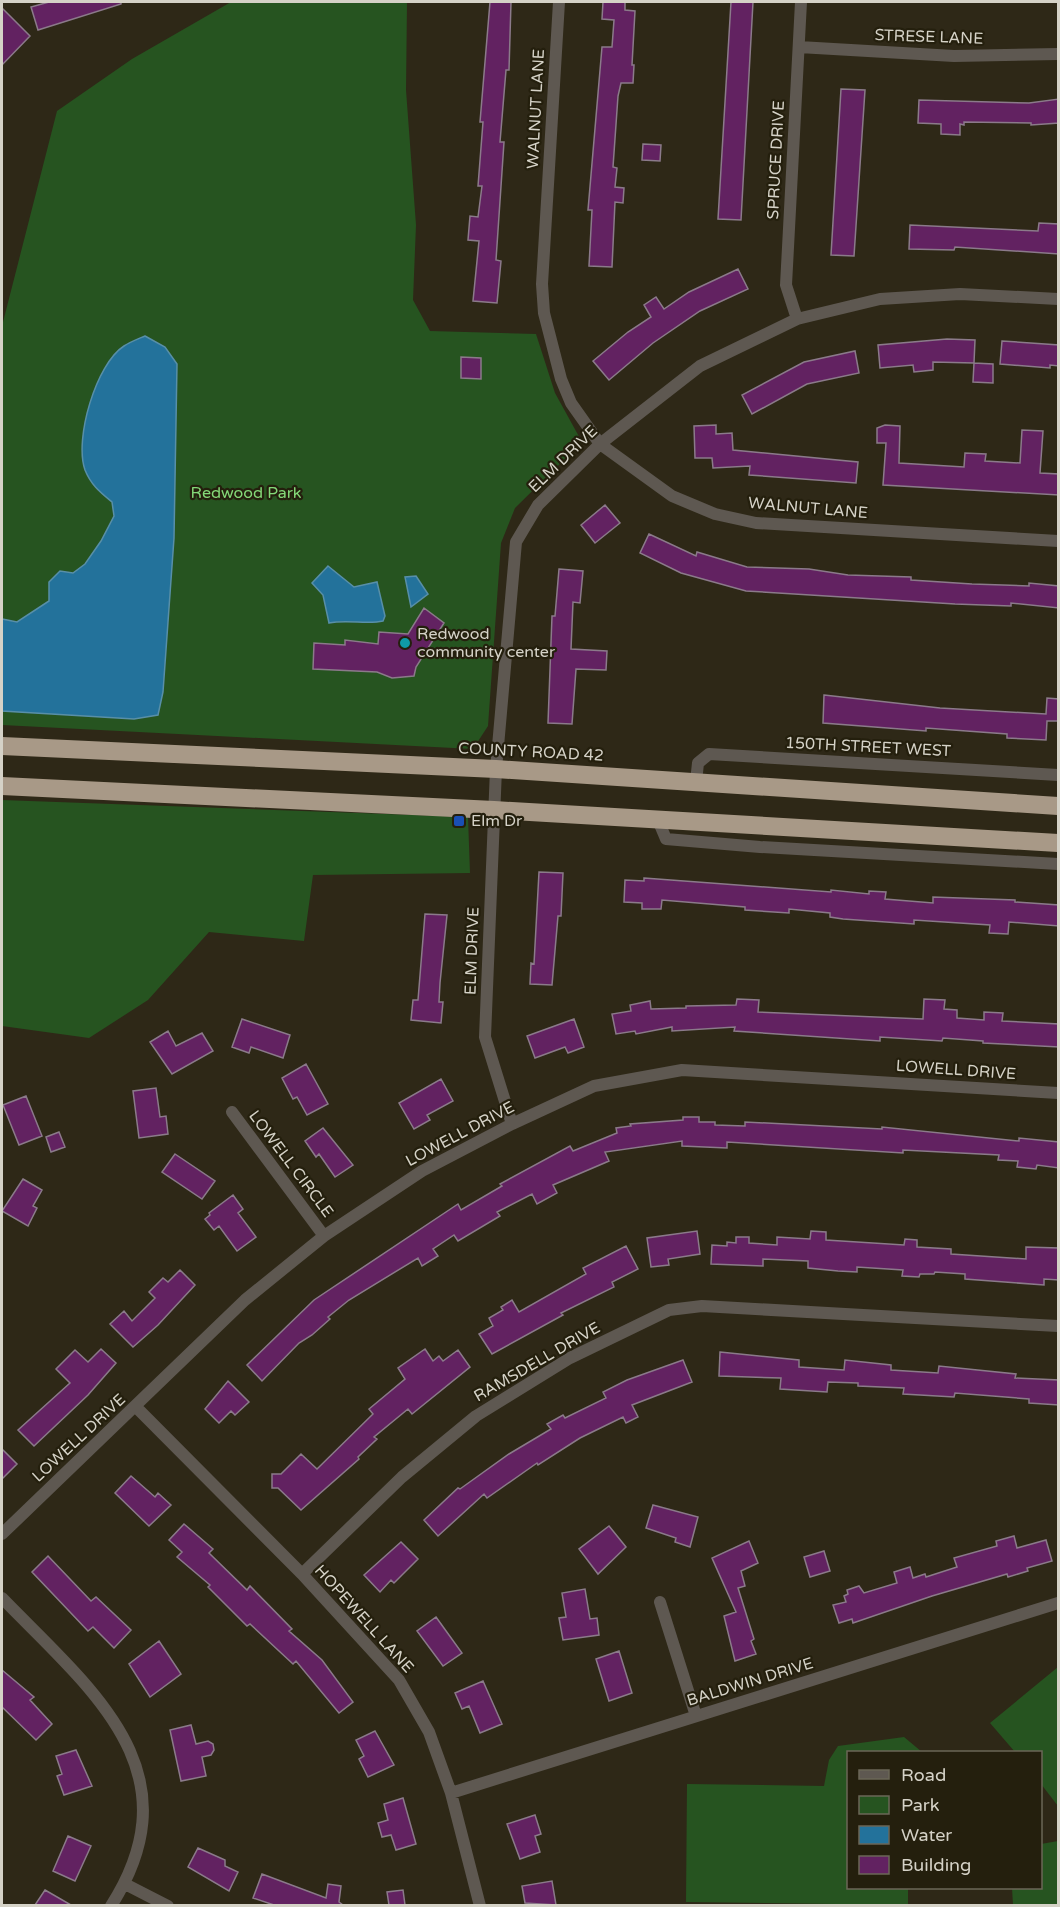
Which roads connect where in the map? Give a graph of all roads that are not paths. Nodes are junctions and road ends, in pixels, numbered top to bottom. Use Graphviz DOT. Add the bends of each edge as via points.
graph roads {
  1 [pos="559,2"];
  2 [pos="801,2"];
  3 [pos="799,48"];
  4 [pos="1059,54"];
  5 [pos="1059,299"];
  6 [pos="796,319"];
  7 [pos="600,444"];
  8 [pos="1059,540"];
  9 [pos="2,746"];
  10 [pos="496,769"];
  11 [pos="1059,775"];
  12 [pos="696,782"];
  13 [pos="2,786"];
  14 [pos="1059,806"];
  15 [pos="494,810"];
  16 [pos="658,820"];
  17 [pos="1059,843"];
  18 [pos="1059,864"];
  19 [pos="1059,1093"];
  20 [pos="232,1112"];
  21 [pos="512,1124"];
  22 [pos="324,1236"];
  23 [pos="1059,1326"];
  24 [pos="136,1407"];
  25 [pos="2,1534"];
  26 [pos="302,1574"];
  27 [pos="2,1598"];
  28 [pos="660,1602"];
  29 [pos="1059,1603"];
  30 [pos="696,1716"];
  31 [pos="450,1794"];
  32 [pos="125,1884"];
  33 [pos="111,1905"];
  34 [pos="168,1905"];
  35 [pos="480,1905"];
  1 -- 7 [label="street, WALNUT LANE" via="543,303 561,379"];
  2 -- 3 [label="street, SPRUCE DRIVE"];
  3 -- 4 [label="street, STRESE LANE" via="954,56"];
  3 -- 6 [label="street, SPRUCE DRIVE" via="786,285"];
  5 -- 6 [label="street, ELM DRIVE" via="960,294 892,298"];
  6 -- 7 [label="street, ELM DRIVE" via="700,366"];
  7 -- 8 [label="street, WALNUT LANE" via="672,496 715,514 756,523"];
  7 -- 10 [label="street, ELM DRIVE" via="538,505 516,542"];
  9 -- 10 [label="highway, COUNTY ROAD 42"];
  10 -- 12 [label="highway, COUNTY ROAD 42"];
  10 -- 15 [label="street, ELM DRIVE"];
  11 -- 12 [label="street, 150TH STREET WEST" via="709,754 698,764"];
  12 -- 14 [label="highway, COUNTY ROAD 42"];
  13 -- 15 [label="highway"];
  15 -- 16 [label="highway"];
  15 -- 21 [label="street, ELM DRIVE" via="485,1038"];
  16 -- 17 [label="highway"];
  16 -- 18 [label="street" via="666,839"];
  19 -- 21 [label="street, LOWELL DRIVE" via="682,1070 594,1086"];
  20 -- 22 [label="street, LOWELL CIRCLE"];
  21 -- 22 [label="street, LOWELL DRIVE" via="422,1171"];
  22 -- 24 [label="street, LOWELL DRIVE" via="245,1300"];
  23 -- 26 [label="street, RAMSDELL DRIVE" via="702,1306 669,1310 570,1358 476,1416 402,1477"];
  24 -- 25 [label="street, LOWELL DRIVE"];
  24 -- 26 [label="street, HOPEWELL LANE"];
  26 -- 31 [label="street, HOPEWELL LANE" via="399,1680 429,1732"];
  27 -- 32 [label="street" via="100,1699 126,1738 138,1773 142,1811 138,1848"];
  28 -- 30 [label="street"];
  29 -- 30 [label="street, BALDWIN DRIVE"];
  30 -- 31 [label="street, BALDWIN DRIVE"];
  31 -- 35 [label="street, HOPEWELL LANE"];
  32 -- 33 [label="street"];
  32 -- 34 [label="street"];
}
